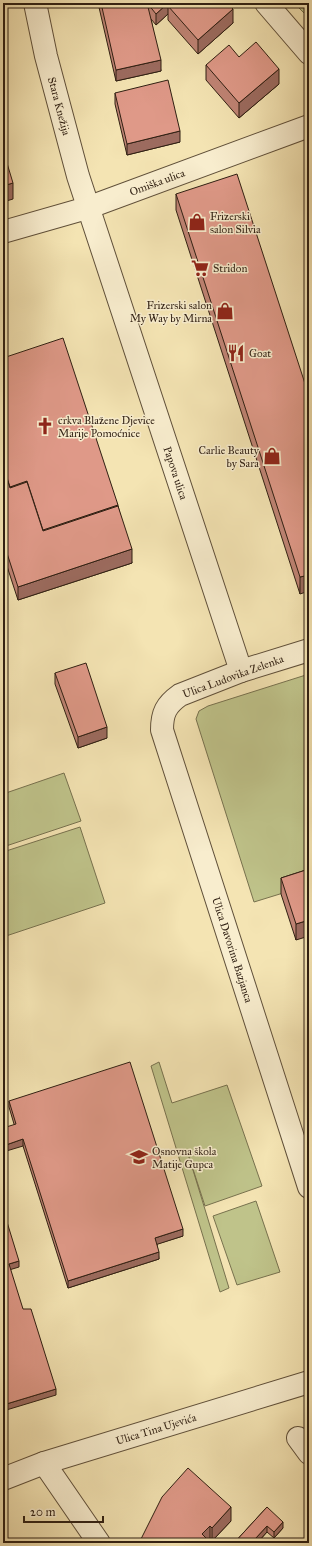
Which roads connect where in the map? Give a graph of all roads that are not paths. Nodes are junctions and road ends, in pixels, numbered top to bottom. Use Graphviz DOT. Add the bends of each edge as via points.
graph roads {
  1 [pos="34,3"];
  2 [pos="266,3"];
  3 [pos="309,53"];
  4 [pos="309,126"];
  5 [pos="87,208"];
  6 [pos="3,232"];
  7 [pos="309,650"];
  8 [pos="241,671"];
  9 [pos="163,712"];
  10 [pos="309,1187"];
  11 [pos="309,1382"];
  12 [pos="44,1463"];
  13 [pos="3,1479"];
  14 [pos="99,1543"];
  1 -- 5 [label="street, Stara Knežija" via="49,70"];
  2 -- 3 [label="street"];
  4 -- 5 [label="street, Omiška ulica"];
  5 -- 6 [label="street, Omiška ulica"];
  5 -- 8 [label="street, Papova ulica"];
  7 -- 8 [label="street, Ulica Ludovika Zelenka"];
  8 -- 9 [label="street, Ulica Ludovika Zelenka" via="180,695"];
  9 -- 10 [label="street, Ulica Davorina Bazjanca" via="162,730"];
  11 -- 12 [label="street, Ulica Tina Ujevića"];
  12 -- 13 [label="street, Ulica Tina Ujevića"];
  12 -- 14 [label="street"];
}
